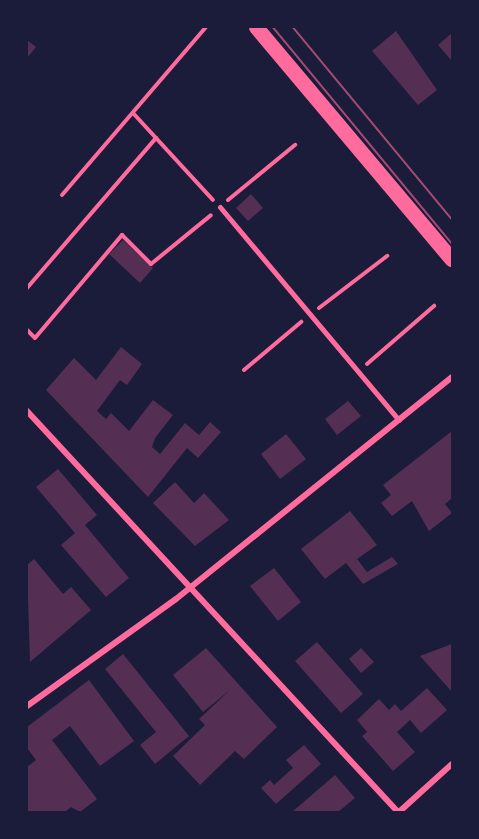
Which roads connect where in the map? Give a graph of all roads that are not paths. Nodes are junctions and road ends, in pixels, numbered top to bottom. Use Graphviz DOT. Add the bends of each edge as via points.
graph roads {
  1 [pos="256,27"];
  2 [pos="220,207"];
  3 [pos="452,260"];
  4 [pos="452,377"];
  5 [pos="27,411"];
  6 [pos="399,420"];
  7 [pos="192,586"];
  8 [pos="27,706"];
  9 [pos="452,764"];
  10 [pos="398,812"];
  1 -- 3 [label="main road"];
  2 -- 6 [label="street"];
  4 -- 6 [label="street"];
  5 -- 7 [label="street"];
  6 -- 7 [label="street"];
  7 -- 8 [label="street"];
  7 -- 10 [label="street"];
  9 -- 10 [label="street"];
}
